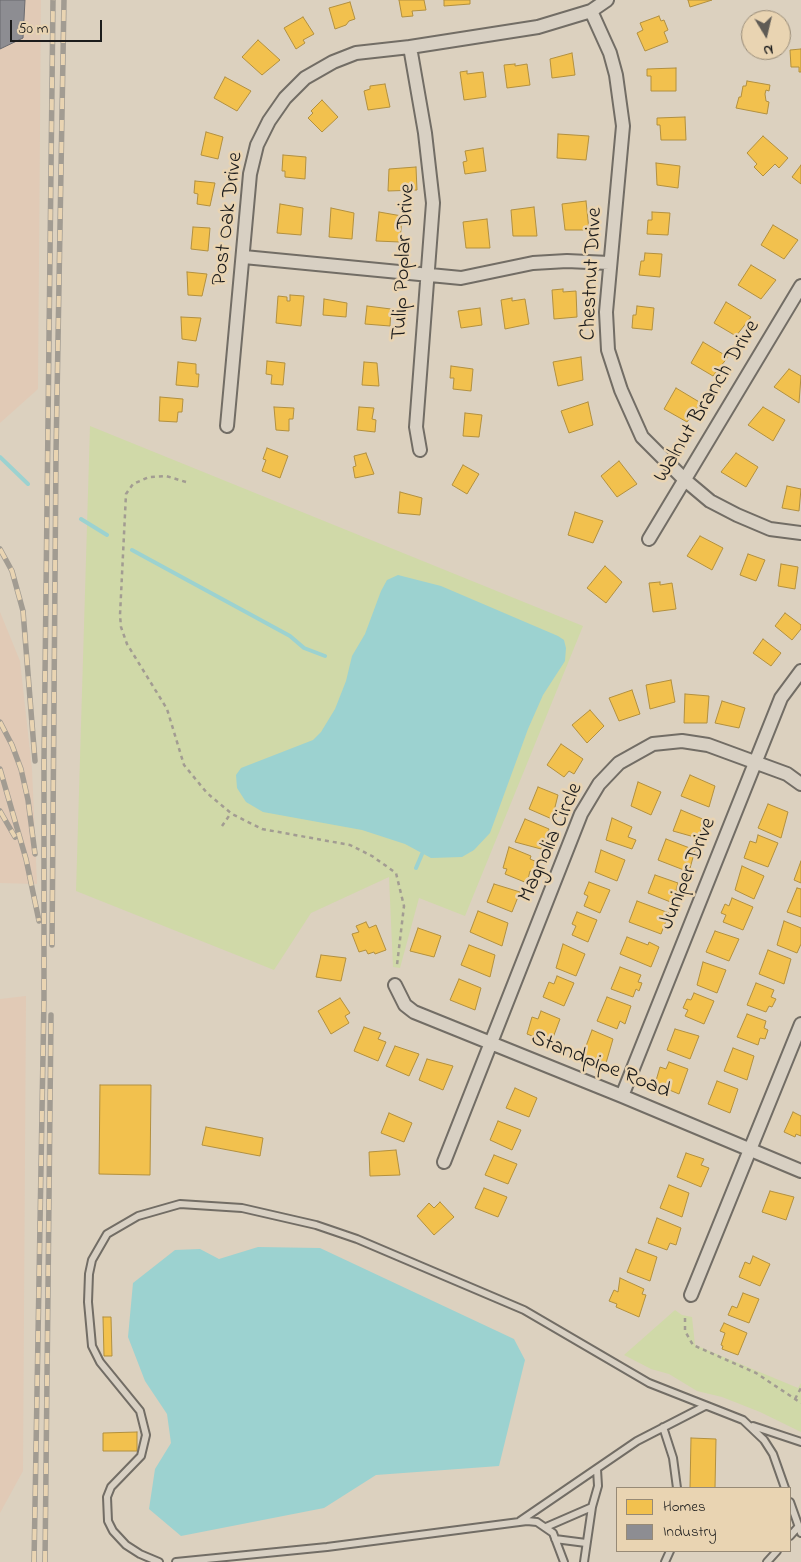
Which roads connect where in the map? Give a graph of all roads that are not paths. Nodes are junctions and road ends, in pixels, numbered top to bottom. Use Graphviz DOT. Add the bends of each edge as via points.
graph roads {
  1 [pos="607,0"];
  2 [pos="590,11"];
  3 [pos="410,47"];
  4 [pos="244,257"];
  5 [pos="609,263"];
  6 [pos="426,275"];
  7 [pos="801,286"];
  8 [pos="228,426"];
  9 [pos="420,450"];
  10 [pos="685,480"];
  11 [pos="801,533"];
  12 [pos="648,539"];
  13 [pos="801,671"];
  14 [pos="755,763"];
  15 [pos="801,784"];
  16 [pos="395,985"];
  17 [pos="801,1024"];
  18 [pos="492,1043"];
  19 [pos="622,1096"];
  20 [pos="750,1151"];
  21 [pos="444,1162"];
  22 [pos="801,1172"];
  23 [pos="691,1295"];
  24 [pos="705,1406"];
  25 [pos="750,1425"];
  26 [pos="663,1427"];
  27 [pos="801,1442"];
  28 [pos="597,1468"];
  29 [pos="677,1487"];
  30 [pos="785,1487"];
  31 [pos="791,1505"];
  32 [pos="592,1507"];
  33 [pos="518,1522"];
  34 [pos="546,1527"];
  35 [pos="800,1530"];
  36 [pos="555,1539"];
  37 [pos="586,1543"];
  38 [pos="776,1552"];
  39 [pos="159,1562"];
  40 [pos="176,1562"];
  41 [pos="564,1562"];
  42 [pos="584,1562"];
  43 [pos="767,1562"];
  1 -- 2 [label="street, Post Oak Drive"];
  2 -- 3 [label="street, Post Oak Drive" via="538,27"];
  2 -- 5 [label="street, Chestnut Drive" via="610,53 623,126"];
  3 -- 4 [label="street, Post Oak Drive" via="356,53 333,62 305,78 285,98 257,146 250,174"];
  3 -- 6 [label="street, Tulip Poplar Drive" via="425,133 432,203"];
  4 -- 6 [label="street"];
  4 -- 8 [label="street, Post Oak Drive"];
  5 -- 6 [label="street" via="533,263 461,278"];
  5 -- 10 [label="street, Chestnut Drive" via="608,350 621,390 642,437"];
  6 -- 9 [label="street, Tulip Poplar Drive" via="416,427"];
  7 -- 10 [label="street, Walnut Branch Drive"];
  10 -- 11 [label="street, Chestnut Drive" via="710,501 737,515 770,528"];
  10 -- 12 [label="street, Walnut Branch Drive"];
  13 -- 14 [label="street, Juniper Drive" via="781,698"];
  14 -- 15 [label="street, Magnolia Circle" via="786,774"];
  14 -- 18 [label="street, Magnolia Circle" via="708,745 682,741 653,744 619,763 599,784 581,814"];
  14 -- 19 [label="street, Juniper Drive"];
  16 -- 18 [label="street, Standpipe Road" via="405,1005 414,1012"];
  17 -- 20 [label="street"];
  18 -- 19 [label="street, Standpipe Road"];
  18 -- 21 [label="street, Magnolia Circle"];
  19 -- 20 [label="street, Standpipe Road"];
  20 -- 22 [label="street, Standpipe Road"];
  20 -- 23 [label="street"];
  24 -- 25 [label="lane" via="738,1417"];
  24 -- 26 [label="lane"];
  24 -- 39 [label="lane" via="649,1383 524,1310 357,1239 284,1216 242,1208 180,1204 159,1209 138,1216 107,1234 92,1260 88,1302 95,1355 140,1411 146,1435 141,1456 111,1487 107,1497 108,1521 126,1545"];
  25 -- 27 [label="lane"];
  25 -- 30 [label="lane" via="773,1454"];
  26 -- 28 [label="lane"];
  26 -- 29 [label="lane" via="673,1458"];
  28 -- 32 [label="lane" via="598,1486"];
  28 -- 33 [label="lane"];
  31 -- 35 [label="lane"];
  32 -- 34 [label="lane"];
  32 -- 37 [label="lane"];
  33 -- 34 [label="lane" via="537,1522"];
  33 -- 40 [label="lane" via="326,1547"];
  34 -- 36 [label="lane"];
  36 -- 37 [label="lane"];
  36 -- 41 [label="lane"];
  37 -- 42 [label="lane"];
  38 -- 43 [label="lane"];
}
